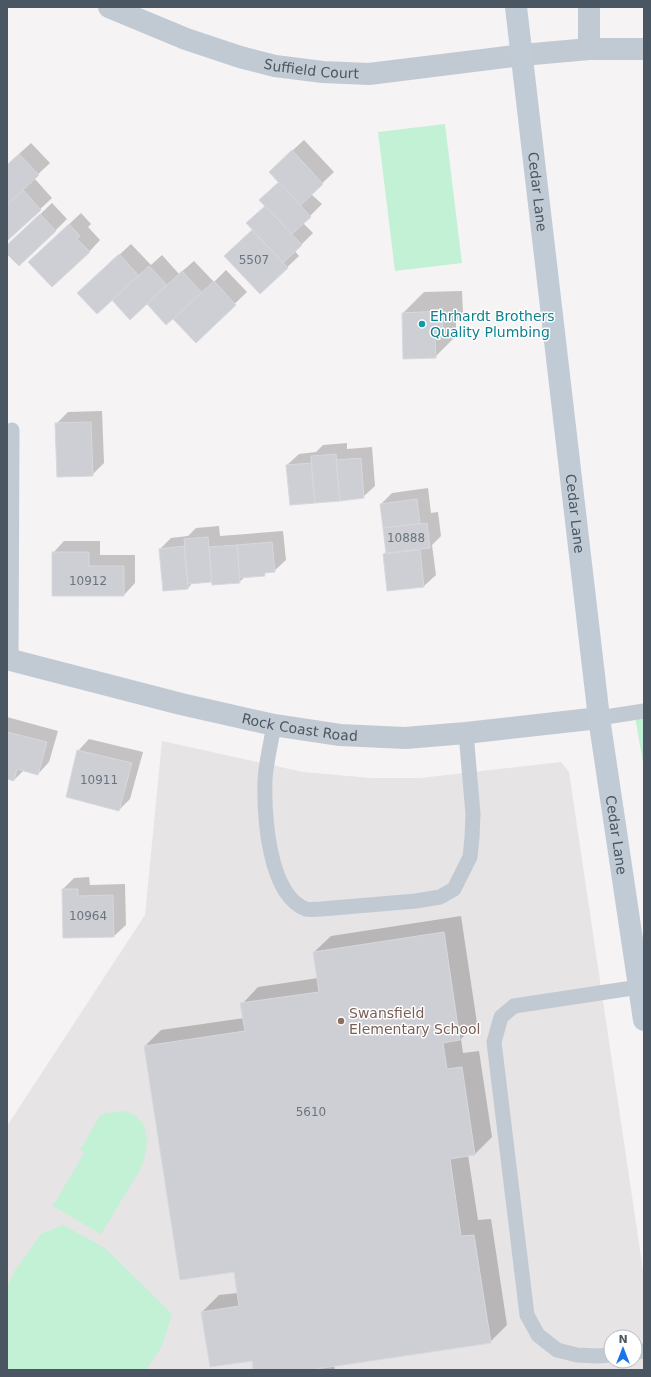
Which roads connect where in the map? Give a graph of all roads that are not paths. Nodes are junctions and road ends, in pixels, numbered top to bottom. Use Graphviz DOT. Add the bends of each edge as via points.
graph roads {
  1 [pos="109,7"];
  2 [pos="516,7"];
  3 [pos="589,7"];
  4 [pos="590,49"];
  5 [pos="644,49"];
  6 [pos="522,55"];
  7 [pos="12,430"];
  8 [pos="9,659"];
  9 [pos="644,712"];
  10 [pos="599,718"];
  11 [pos="274,725"];
  12 [pos="466,733"];
  13 [pos="639,987"];
  14 [pos="644,1020"];
  15 [pos="603,1356"];
  1 -- 6 [label="street, Suffield Court" via="186,39 240,57 275,66 322,72 369,74"];
  2 -- 6 [label="main road, Cedar Lane"];
  3 -- 4 [label="street"];
  4 -- 5 [label="street, Suffield Court"];
  4 -- 6 [label="street, Suffield Court"];
  6 -- 10 [label="main road, Cedar Lane"];
  7 -- 8 [label="lane"];
  8 -- 11 [label="street, Rock Coast Road" via="181,704"];
  9 -- 10 [label="lane"];
  10 -- 12 [label="street, Rock Coast Road"];
  10 -- 13 [label="main road, Cedar Lane"];
  11 -- 12 [label="street, Rock Coast Road" via="340,736 397,738"];
  11 -- 12 [label="lane" via="265,779 268,840 276,871 285,892 295,904 307,909 416,901 440,897 454,889 470,857 472,838 473,814"];
  13 -- 14 [label="main road, Cedar Lane"];
  13 -- 15 [label="lane" via="514,1006 502,1017 494,1042 527,1315 538,1335 557,1350 577,1355"];
}
